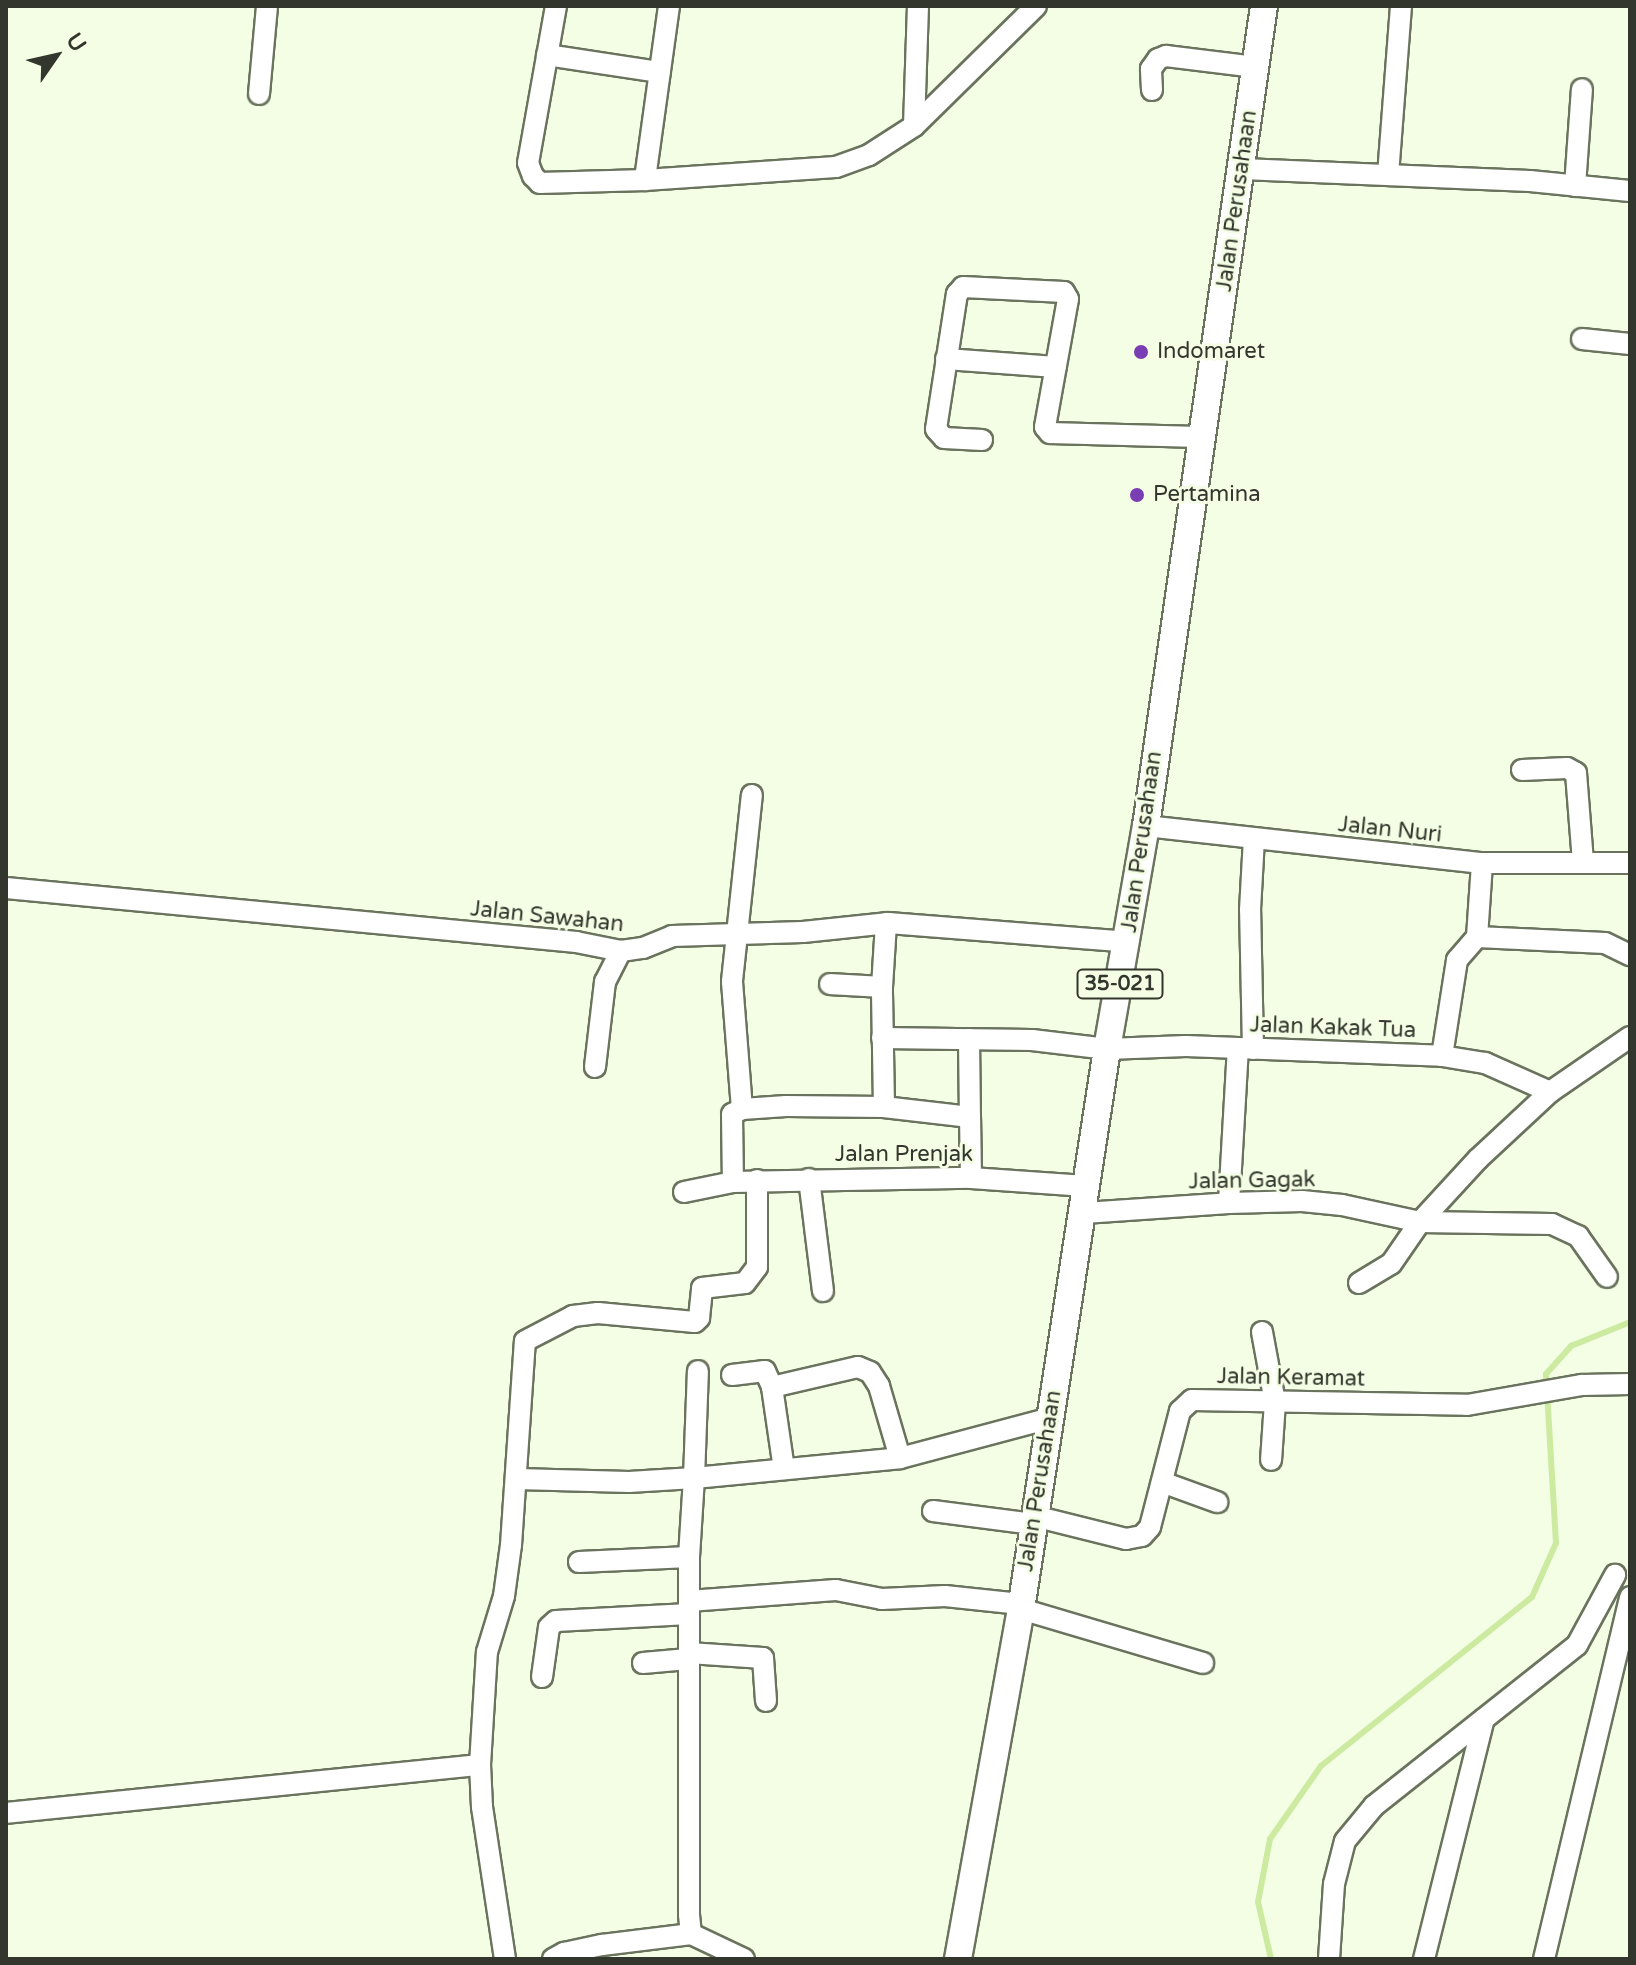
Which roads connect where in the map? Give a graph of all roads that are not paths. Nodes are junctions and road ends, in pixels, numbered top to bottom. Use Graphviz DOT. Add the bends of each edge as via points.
graph roads {
  1 [pos="267,6"];
  2 [pos="556,6"];
  3 [pos="669,6"];
  4 [pos="918,6"];
  5 [pos="1036,6"];
  6 [pos="1264,6"];
  7 [pos="1401,6"];
  8 [pos="547,55"];
  9 [pos="1255,67"];
  10 [pos="660,72"];
  11 [pos="1582,89"];
  12 [pos="1152,90"];
  13 [pos="259,94"];
  14 [pos="914,126"];
  15 [pos="1242,169"];
  16 [pos="1388,175"];
  17 [pos="645,180"];
  18 [pos="1575,186"];
  19 [pos="1630,191"];
  20 [pos="1582,339"];
  21 [pos="1630,344"];
  22 [pos="946,359"];
  23 [pos="1056,367"];
  24 [pos="1199,437"];
  25 [pos="982,440"];
  26 [pos="1522,770"];
  27 [pos="752,795"];
  28 [pos="1146,826"];
  29 [pos="1254,839"];
  30 [pos="1583,861"];
  31 [pos="1482,863"];
  32 [pos="1630,863"];
  33 [pos="6,888"];
  34 [pos="886,923"];
  35 [pos="734,934"];
  36 [pos="1477,937"];
  37 [pos="1128,942"];
  38 [pos="621,951"];
  39 [pos="1630,955"];
  40 [pos="830,984"];
  41 [pos="882,987"];
  42 [pos="1630,1037"];
  43 [pos="882,1038"];
  44 [pos="969,1039"];
  45 [pos="1107,1049"];
  46 [pos="1245,1049"];
  47 [pos="1442,1056"];
  48 [pos="595,1067"];
  49 [pos="1550,1092"];
  50 [pos="884,1107"];
  51 [pos="742,1109"];
  52 [pos="970,1117"];
  53 [pos="733,1176"];
  54 [pos="971,1178"];
  55 [pos="809,1179"];
  56 [pos="757,1180"];
  57 [pos="1086,1186"];
  58 [pos="684,1192"];
  59 [pos="1229,1203"];
  60 [pos="1084,1213"];
  61 [pos="1420,1222"];
  62 [pos="1607,1277"];
  63 [pos="1359,1283"];
  64 [pos="823,1291"];
  65 [pos="1262,1332"];
  66 [pos="698,1371"];
  67 [pos="732,1375"];
  68 [pos="1630,1384"];
  69 [pos="772,1387"];
  70 [pos="1275,1402"];
  71 [pos="1050,1418"];
  72 [pos="900,1458"];
  73 [pos="1271,1460"];
  74 [pos="784,1469"];
  75 [pos="694,1478"];
  76 [pos="517,1479"];
  77 [pos="1162,1482"];
  78 [pos="1217,1502"];
  79 [pos="933,1511"];
  80 [pos="1033,1520"];
  81 [pos="689,1557"];
  82 [pos="579,1562"];
  83 [pos="1625,1576"];
  84 [pos="1630,1597"];
  85 [pos="1021,1607"];
  86 [pos="689,1608"];
  87 [pos="688,1656"];
  88 [pos="643,1663"];
  89 [pos="1203,1663"];
  90 [pos="542,1677"];
  91 [pos="766,1701"];
  92 [pos="1484,1719"];
  93 [pos="480,1762"];
  94 [pos="6,1813"];
  95 [pos="691,1934"];
  96 [pos="505,1959"];
  97 [pos="553,1959"];
  98 [pos="744,1959"];
  99 [pos="958,1959"];
  100 [pos="1329,1959"];
  101 [pos="1424,1959"];
  102 [pos="1544,1959"];
  1 -- 13 [label="street"];
  2 -- 8 [label="street"];
  3 -- 10 [label="street"];
  4 -- 14 [label="street"];
  5 -- 14 [label="street"];
  6 -- 9 [label="main road, Jalan Perusahaan / 35-021"];
  7 -- 16 [label="street"];
  8 -- 10 [label="street"];
  8 -- 17 [label="street" via="528,163 533,176 540,183"];
  9 -- 12 [label="street" via="1166,56 1151,69"];
  9 -- 15 [label="main road, Jalan Perusahaan / 35-021"];
  10 -- 17 [label="street"];
  11 -- 18 [label="street"];
  14 -- 17 [label="street" via="869,155 836,167"];
  15 -- 16 [label="street"];
  15 -- 24 [label="main road, Jalan Perusahaan / 35-021"];
  16 -- 18 [label="street"];
  18 -- 19 [label="street"];
  20 -- 21 [label="street"];
  22 -- 23 [label="street"];
  22 -- 23 [label="street" via="959,289 1058,291 1068,299"];
  22 -- 25 [label="street" via="939,435"];
  23 -- 24 [label="street" via="1045,427 1050,433"];
  24 -- 28 [label="main road, Jalan Perusahaan / 35-021"];
  26 -- 30 [label="street" via="1567,768 1576,773"];
  27 -- 35 [label="street"];
  28 -- 29 [label="street, Jalan Nuri"];
  28 -- 37 [label="main road, Jalan Perusahaan / 35-021"];
  29 -- 31 [label="street, Jalan Nuri"];
  29 -- 46 [label="street"];
  30 -- 31 [label="street, Jalan Nuri"];
  30 -- 32 [label="street, Jalan Nuri"];
  31 -- 36 [label="street"];
  33 -- 38 [label="street, Jalan Sawahan" via="576,942"];
  34 -- 35 [label="street, Jalan Sawahan"];
  34 -- 37 [label="street, Jalan Sawahan"];
  34 -- 41 [label="street"];
  35 -- 38 [label="street, Jalan Sawahan" via="672,936"];
  35 -- 51 [label="street" via="733,1015"];
  36 -- 39 [label="street" via="1605,943"];
  36 -- 47 [label="street" via="1457,960"];
  37 -- 45 [label="main road, Jalan Perusahaan / 35-021"];
  38 -- 48 [label="street" via="605,982"];
  40 -- 41 [label="street"];
  41 -- 43 [label="street"];
  42 -- 49 [label="street"];
  43 -- 44 [label="street, Jalan Kakak Tua"];
  43 -- 50 [label="street"];
  44 -- 45 [label="street, Jalan Kakak Tua"];
  44 -- 52 [label="street"];
  45 -- 46 [label="street, Jalan Kakak Tua"];
  45 -- 57 [label="main road, Jalan Perusahaan / 35-021"];
  46 -- 47 [label="street, Jalan Kakak Tua"];
  46 -- 59 [label="street"];
  47 -- 49 [label="street, Jalan Kakak Tua" via="1485,1063"];
  49 -- 61 [label="street"];
  50 -- 51 [label="street"];
  50 -- 52 [label="street"];
  51 -- 53 [label="street" via="730,1121"];
  52 -- 54 [label="street"];
  53 -- 56 [label="street, Jalan Prenjak"];
  53 -- 58 [label="street, Jalan Prenjak"];
  54 -- 55 [label="street, Jalan Prenjak"];
  54 -- 57 [label="street, Jalan Prenjak"];
  55 -- 56 [label="street, Jalan Prenjak"];
  55 -- 64 [label="street"];
  56 -- 76 [label="street" via="757,1267 745,1283 702,1288 695,1322 598,1313 573,1316 525,1341"];
  57 -- 60 [label="main road, Jalan Perusahaan / 35-021"];
  59 -- 60 [label="street, Jalan Gagak"];
  59 -- 61 [label="street, Jalan Gagak" via="1302,1201"];
  60 -- 71 [label="main road, Jalan Perusahaan / 35-021"];
  61 -- 62 [label="street, Jalan Gagak" via="1564,1226 1578,1236"];
  61 -- 63 [label="street" via="1391,1264"];
  65 -- 70 [label="street"];
  66 -- 75 [label="street"];
  67 -- 69 [label="street" via="765,1371"];
  68 -- 70 [label="street, Jalan Keramat" via="1582,1385 1467,1405"];
  69 -- 72 [label="street" via="858,1367 870,1372"];
  69 -- 74 [label="street"];
  70 -- 73 [label="street"];
  70 -- 77 [label="street, Jalan Keramat" via="1186,1402"];
  71 -- 72 [label="street"];
  71 -- 80 [label="main road, Jalan Perusahaan / 35-021"];
  72 -- 74 [label="street"];
  74 -- 75 [label="street"];
  75 -- 76 [label="street"];
  75 -- 81 [label="street"];
  76 -- 93 [label="street" via="504,1596 487,1652"];
  77 -- 78 [label="street"];
  77 -- 80 [label="street, Jalan Keramat" via="1150,1527 1137,1540"];
  79 -- 80 [label="street"];
  80 -- 85 [label="main road, Jalan Perusahaan / 35-021"];
  81 -- 82 [label="street"];
  81 -- 86 [label="street"];
  83 -- 92 [label="street" via="1577,1645"];
  84 -- 102 [label="street"];
  85 -- 86 [label="street" via="945,1596 882,1599 836,1590"];
  85 -- 89 [label="street"];
  85 -- 99 [label="main road, Jalan Perusahaan / 35-021"];
  86 -- 87 [label="street"];
  86 -- 90 [label="street" via="556,1621 549,1627"];
  87 -- 88 [label="street"];
  87 -- 91 [label="street" via="763,1658"];
  87 -- 95 [label="street"];
  92 -- 100 [label="street" via="1374,1806 1345,1841 1334,1884"];
  92 -- 101 [label="street"];
  93 -- 94 [label="street"];
  93 -- 96 [label="street"];
  95 -- 97 [label="street" via="602,1945"];
  95 -- 98 [label="street"];
}
